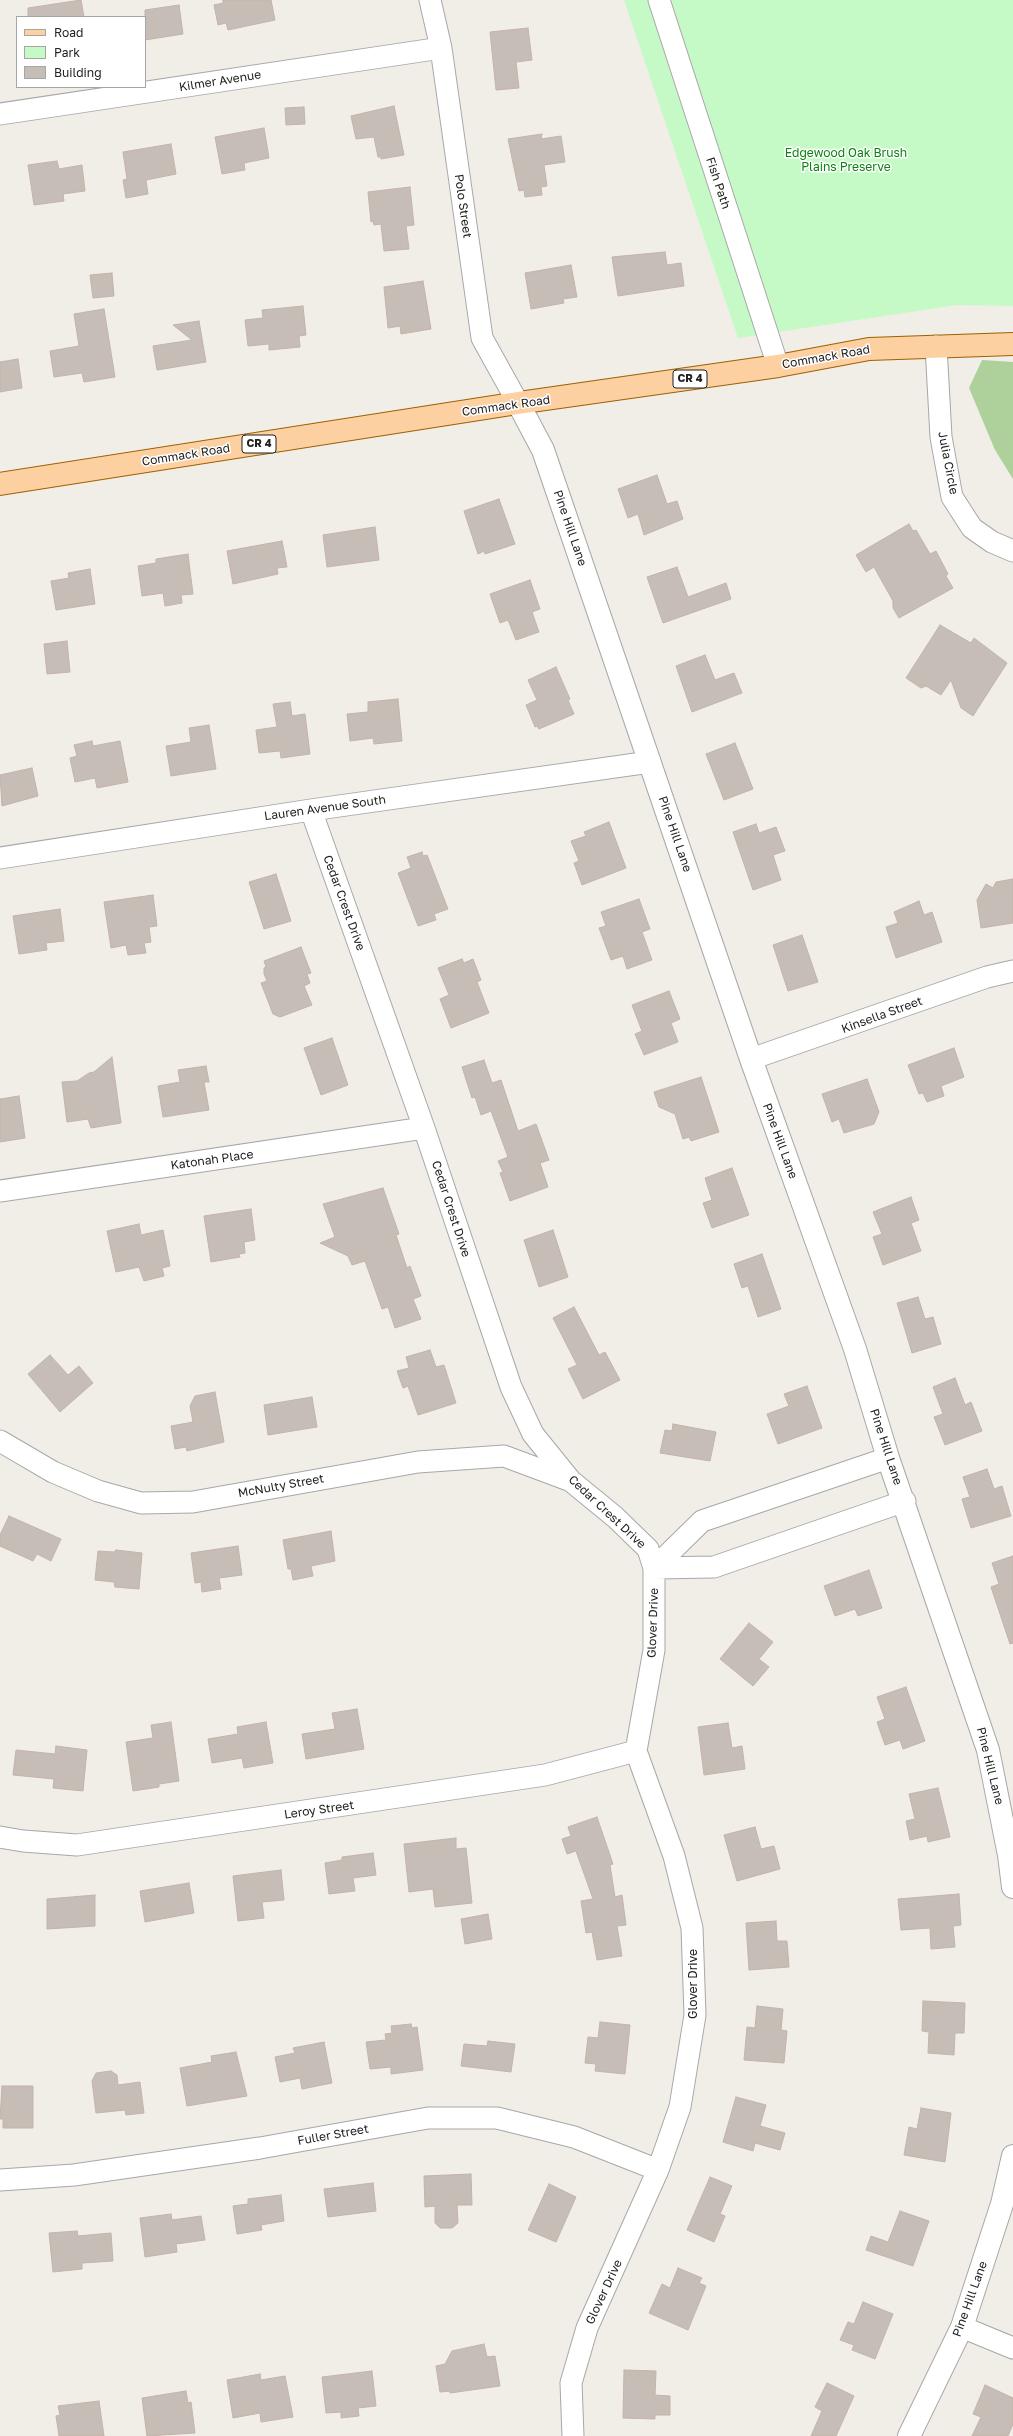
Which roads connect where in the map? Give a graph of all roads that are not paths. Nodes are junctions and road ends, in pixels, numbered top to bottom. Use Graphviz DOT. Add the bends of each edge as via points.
graph roads {
  1 [pos="430,0"];
  2 [pos="659,0"];
  3 [pos="441,48"];
  4 [pos="0,114"];
  5 [pos="1013,344"];
  6 [pos="936,346"];
  7 [pos="778,366"];
  8 [pos="518,404"];
  9 [pos="0,484"];
  10 [pos="1013,551"];
  11 [pos="650,762"];
  12 [pos="311,810"];
  13 [pos="0,858"];
  14 [pos="1013,971"];
  15 [pos="751,1059"];
  16 [pos="424,1128"];
  17 [pos="0,1191"];
  18 [pos="1,1444"];
  19 [pos="888,1458"];
  20 [pos="571,1481"];
  21 [pos="905,1502"];
  22 [pos="654,1568"];
  23 [pos="636,1751"];
  24 [pos="0,1837"];
  25 [pos="1013,1887"];
  26 [pos="1013,2156"];
  27 [pos="658,2170"];
  28 [pos="0,2180"];
  29 [pos="962,2327"];
  30 [pos="1013,2348"];
  31 [pos="568,2435"];
  32 [pos="909,2436"];
  1 -- 3 [label="street, Polo Street"];
  2 -- 7 [label="street, Fish Path"];
  3 -- 4 [label="street, Kilmer Avenue"];
  3 -- 8 [label="street, Polo Street" via="482,338"];
  5 -- 6 [label="main road, Commack Road / CR 4"];
  6 -- 7 [label="main road, Commack Road / CR 4" via="869,348"];
  6 -- 10 [label="street, Julia Circle" via="941,437 952,497 972,528"];
  7 -- 8 [label="main road, Commack Road / CR 4"];
  8 -- 9 [label="main road, Commack Road / CR 4"];
  8 -- 11 [label="street, Pine Hill Lane" via="543,450"];
  11 -- 12 [label="street, Lauren Avenue South"];
  11 -- 15 [label="street, Pine Hill Lane"];
  12 -- 13 [label="street, Lauren Avenue South"];
  12 -- 16 [label="street, Cedar Crest Drive"];
  14 -- 15 [label="street, Kinsella Street" via="987,977"];
  15 -- 19 [label="street, Pine Hill Lane" via="855,1349"];
  16 -- 17 [label="street, Katonah Place"];
  16 -- 20 [label="street, Cedar Crest Drive" via="511,1387 533,1434"];
  18 -- 20 [label="street, McNulty Street" via="52,1472 98,1491 141,1503 193,1502 418,1462 504,1456"];
  19 -- 21 [label="street, Pine Hill Lane"];
  19 -- 22 [label="street" via="702,1521"];
  20 -- 22 [label="street, Cedar Crest Drive" via="615,1517 648,1549"];
  21 -- 22 [label="street" via="714,1567"];
  21 -- 25 [label="street, Pine Hill Lane" via="988,1750"];
  22 -- 23 [label="street, Glover Drive" via="654,1650"];
  23 -- 24 [label="street, Leroy Street" via="545,1775 77,1845 23,1842"];
  23 -- 27 [label="street, Glover Drive" via="674,1856 692,1928 695,2014 680,2107"];
  26 -- 29 [label="street, Pine Hill Lane" via="1002,2204"];
  27 -- 28 [label="street, Fuller Street" via="574,2137 497,2118 428,2118 260,2148 82,2174"];
  27 -- 31 [label="street, Glover Drive" via="588,2328 571,2383"];
  29 -- 30 [label="street"];
  29 -- 32 [label="street, Pine Hill Lane"];
}
